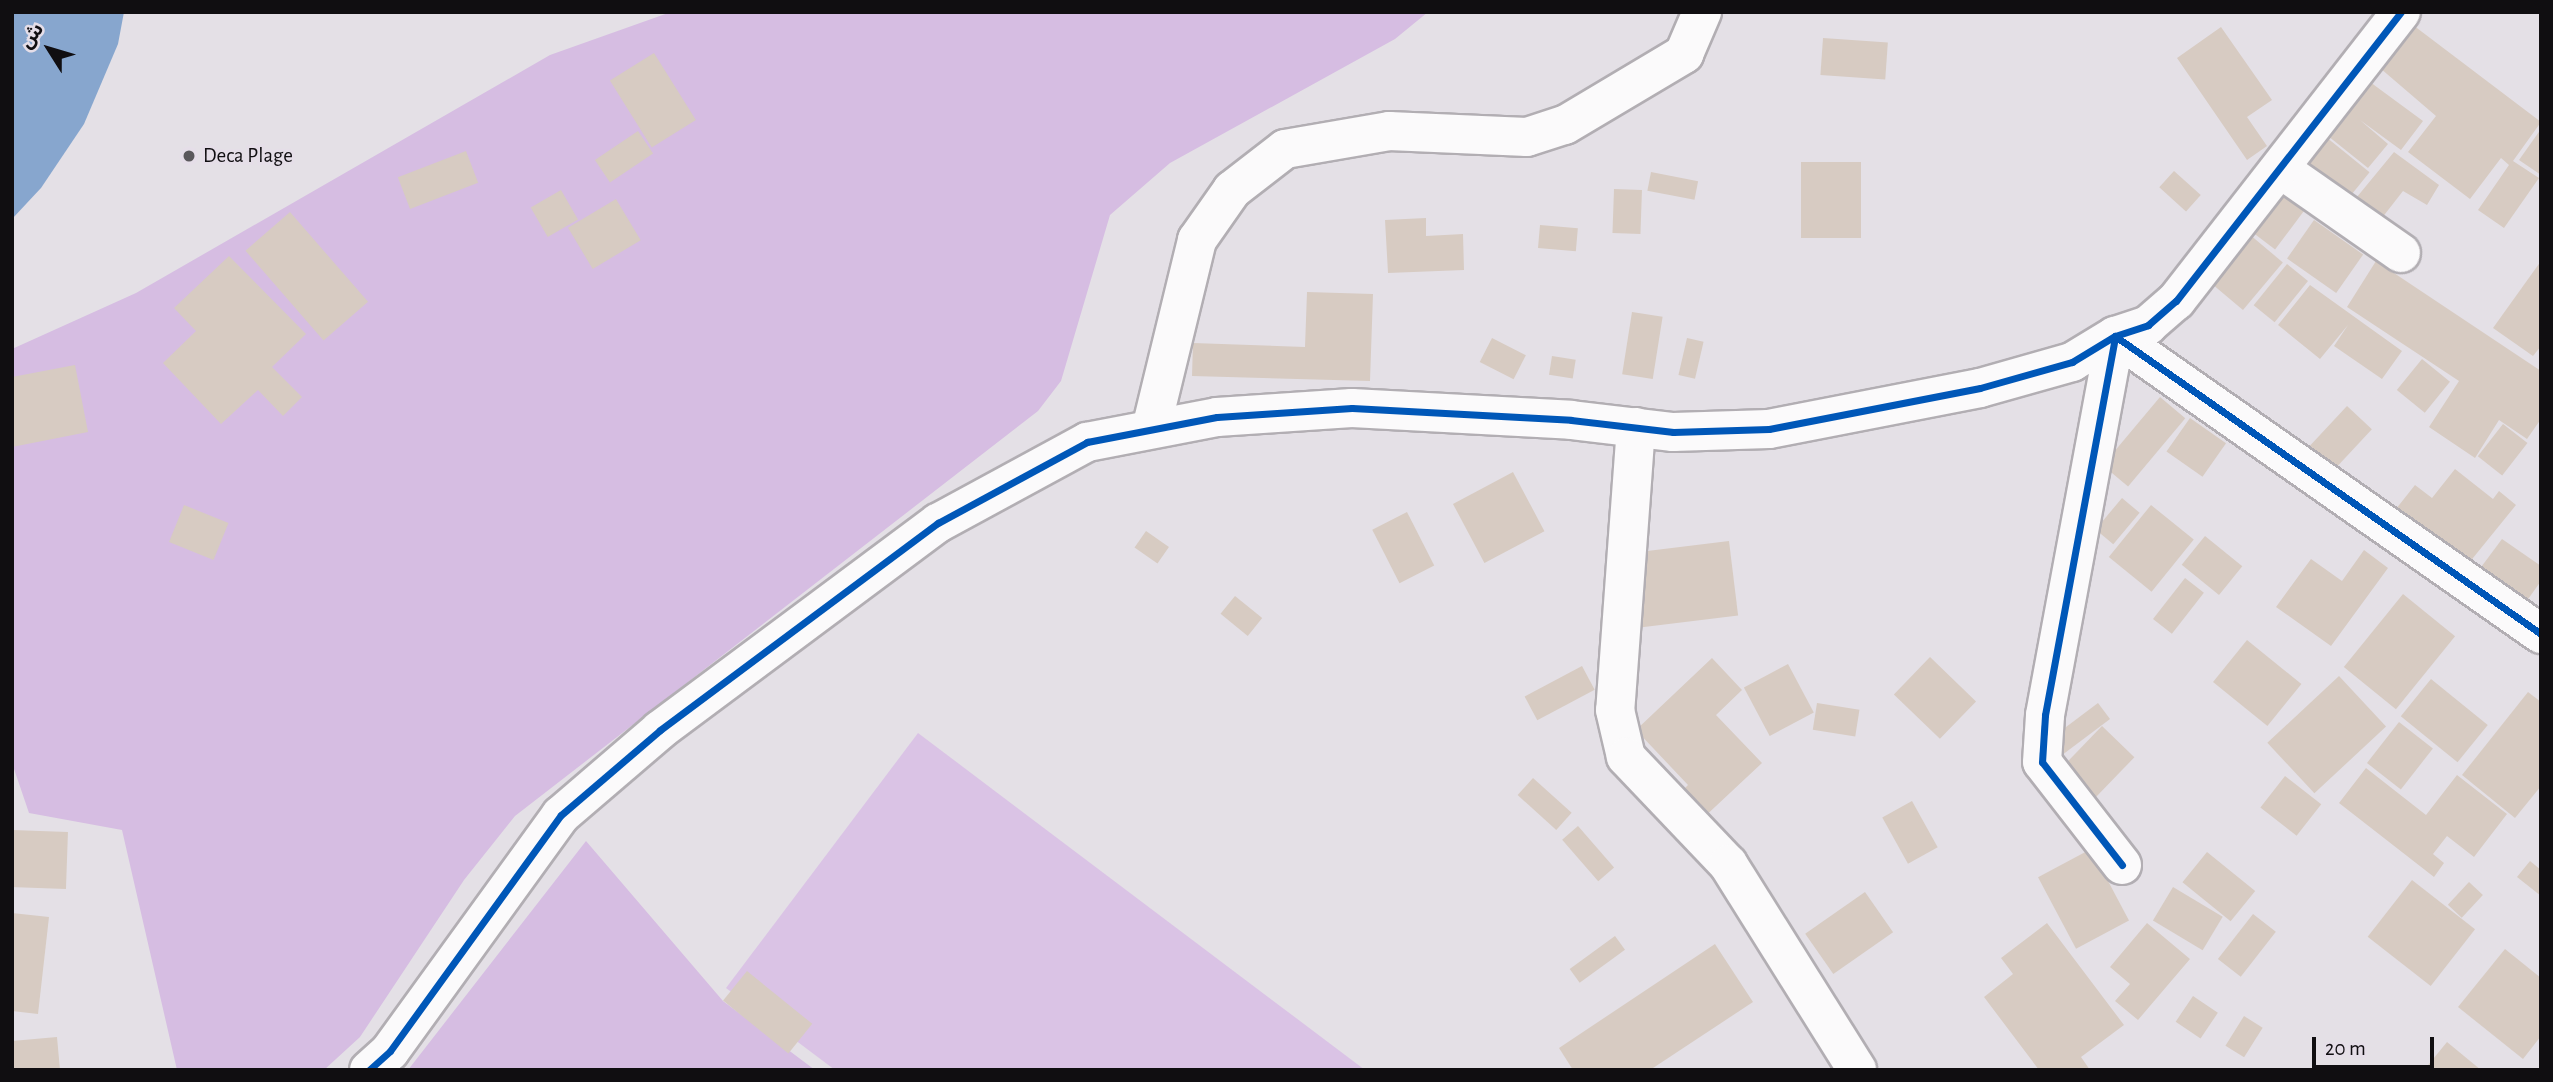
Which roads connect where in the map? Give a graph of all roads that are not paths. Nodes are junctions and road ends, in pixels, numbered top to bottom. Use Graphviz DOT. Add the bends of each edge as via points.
graph roads {
  1 [pos="1702,12"];
  2 [pos="2401,12"];
  3 [pos="2282,170"];
  4 [pos="2401,253"];
  5 [pos="2115,336"];
  6 [pos="1636,427"];
  7 [pos="1151,429"];
  8 [pos="2541,634"];
  9 [pos="2122,865"];
  10 [pos="369,1070"];
  11 [pos="1857,1070"];
  1 -- 7 [label="street" via="1684,54 1565,125 1527,137 1389,131 1285,149 1274,157 1232,190 1197,240"];
  2 -- 3 [label="street"];
  3 -- 4 [label="street"];
  3 -- 5 [label="street" via="2176,301 2148,325"];
  5 -- 6 [label="street" via="2072,362 1876,410 1769,429 1673,432"];
  5 -- 8 [label="street"];
  5 -- 9 [label="street" via="2045,715 2042,762"];
  6 -- 7 [label="street" via="1352,408 1217,417"];
  6 -- 11 [label="street" via="1615,709 1626,757 1728,864"];
  7 -- 10 [label="street" via="1087,442 938,523 660,730 561,815 390,1051"];
}
